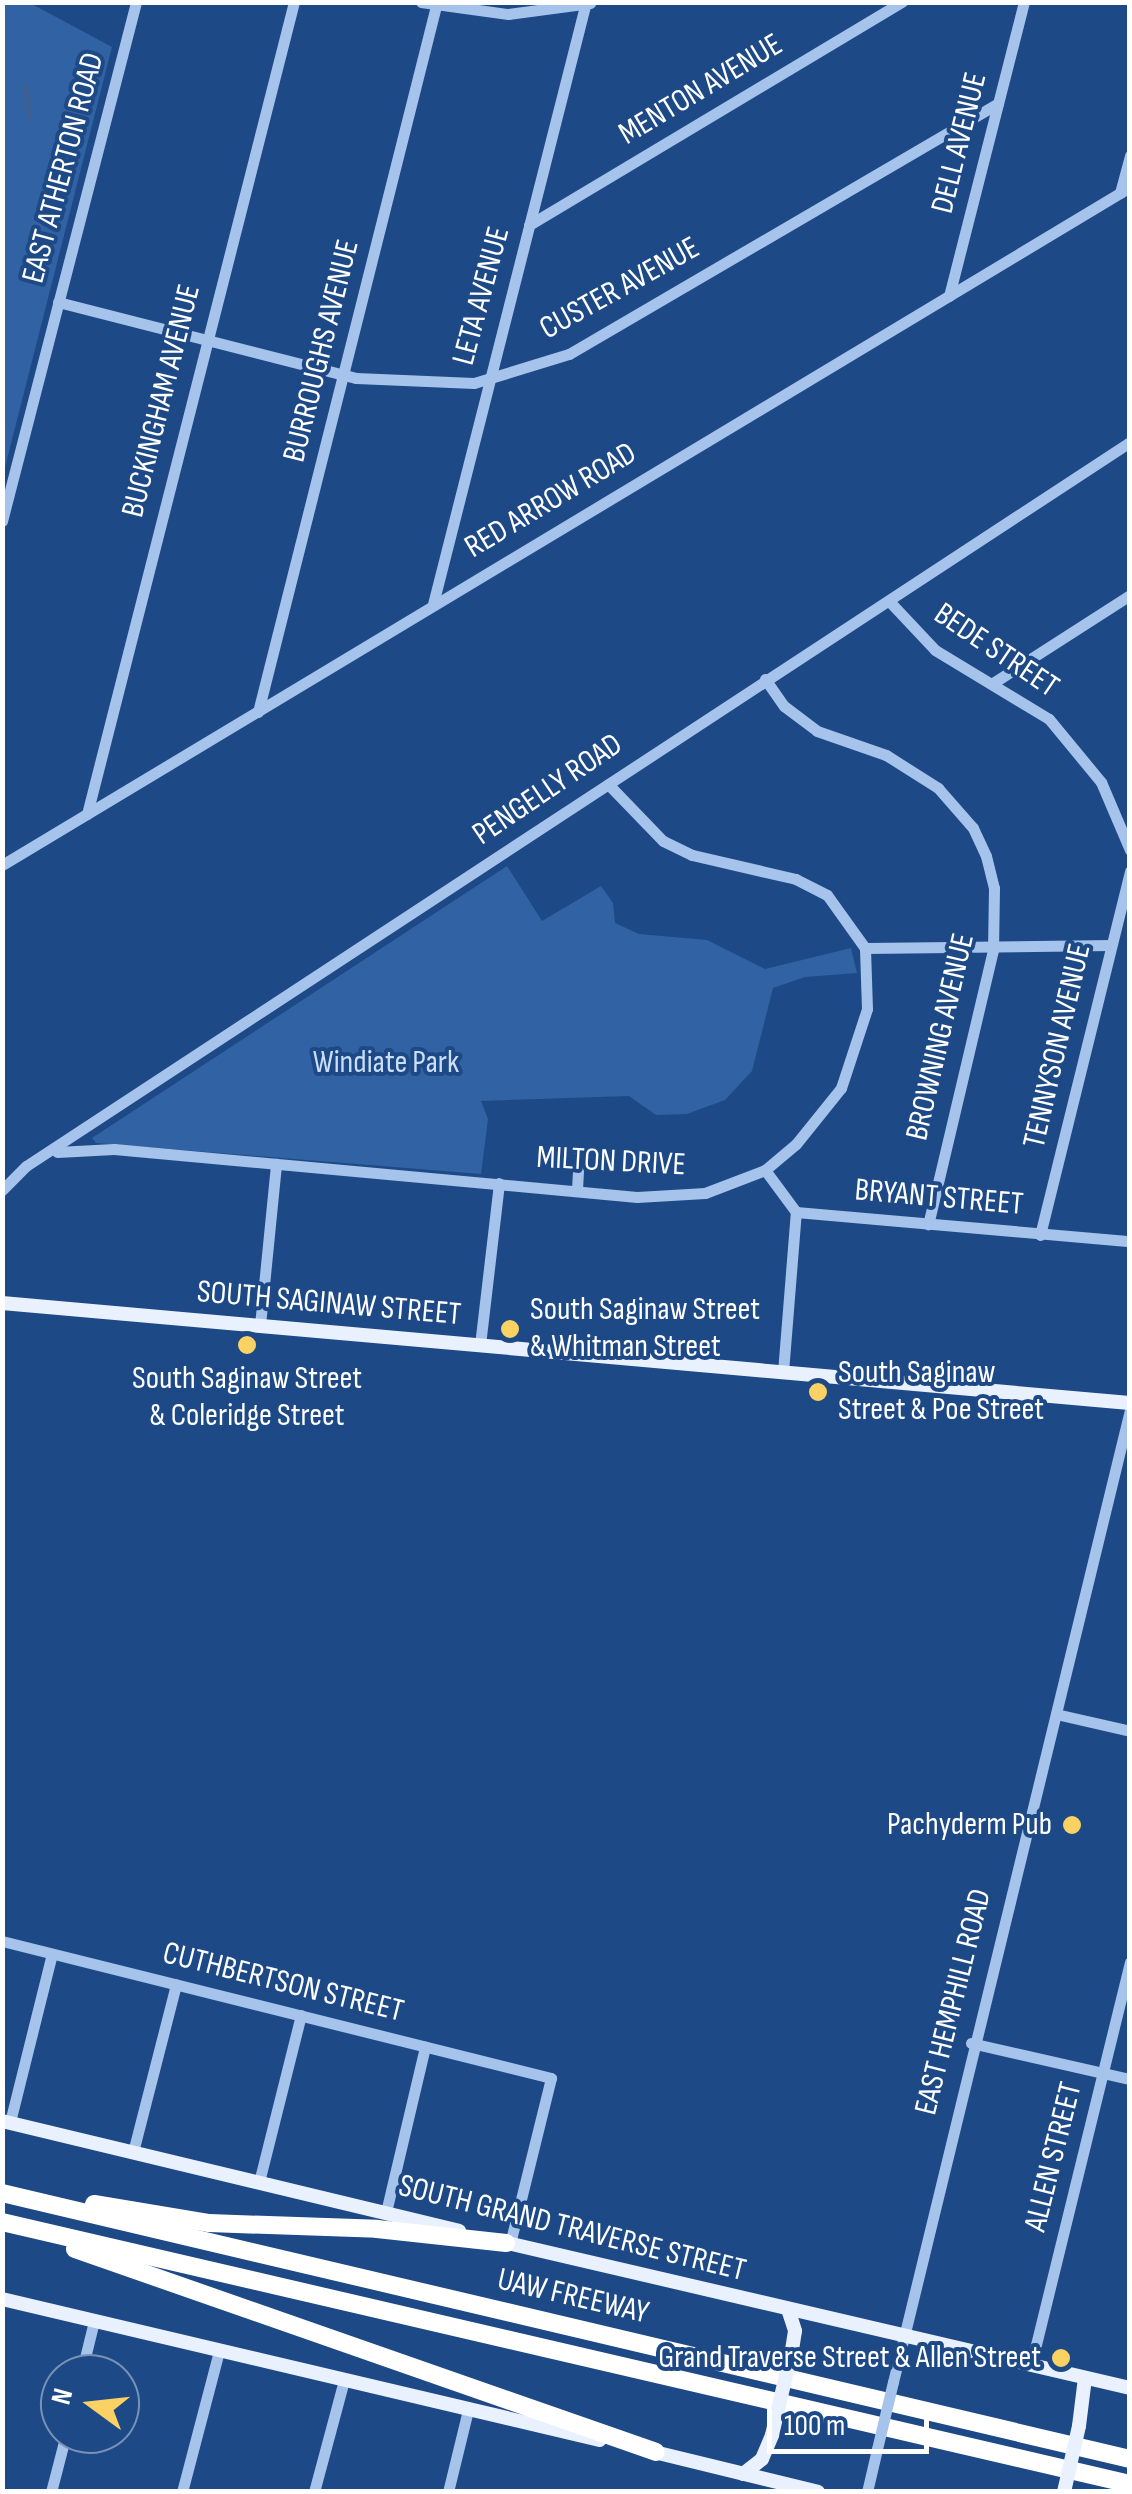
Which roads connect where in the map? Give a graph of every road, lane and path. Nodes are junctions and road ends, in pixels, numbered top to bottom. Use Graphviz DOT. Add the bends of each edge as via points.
graph roads {
  1 [pos="136,2"];
  2 [pos="294,2"];
  3 [pos="422,2"];
  4 [pos="902,2"];
  5 [pos="1024,2"];
  6 [pos="437,4"];
  7 [pos="588,4"];
  8 [pos="998,103"];
  9 [pos="1130,155"];
  10 [pos="1125,190"];
  11 [pos="530,226"];
  12 [pos="949,296"];
  13 [pos="58,302"];
  14 [pos="205,342"];
  15 [pos="344,376"];
  16 [pos="488,380"];
  17 [pos="1130,442"];
  18 [pos="2,521"];
  19 [pos="1130,595"];
  20 [pos="890,600"];
  21 [pos="432,604"];
  22 [pos="765,679"];
  23 [pos="993,683"];
  24 [pos="258,712"];
  25 [pos="608,784"];
  26 [pos="87,814"];
  27 [pos="1130,850"];
  28 [pos="2,865"];
  29 [pos="1130,871"];
  30 [pos="1111,945"];
  31 [pos="865,948"];
  32 [pos="993,950"];
  33 [pos="56,1152"];
  34 [pos="579,1152"];
  35 [pos="276,1164"];
  36 [pos="765,1170"];
  37 [pos="498,1183"];
  38 [pos="2,1190"];
  39 [pos="577,1190"];
  40 [pos="796,1212"];
  41 [pos="928,1224"];
  42 [pos="1040,1234"];
  43 [pos="1130,1242"];
  44 [pos="2,1303"];
  45 [pos="260,1325"];
  46 [pos="480,1345"];
  47 [pos="782,1372"];
  48 [pos="1130,1407"];
  49 [pos="1056,1714"];
  50 [pos="1130,1731"];
  51 [pos="2,1941"];
  52 [pos="52,1954"];
  53 [pos="1130,1962"];
  54 [pos="176,1984"];
  55 [pos="301,2015"];
  56 [pos="971,2043"];
  57 [pos="425,2046"];
  58 [pos="1102,2073"];
  59 [pos="1130,2080"];
  60 [pos="6,2122"];
  61 [pos="134,2152"];
  62 [pos="259,2182"];
  63 [pos="2,2189"];
  64 [pos="386,2212"];
  65 [pos="2,2224"];
  66 [pos="508,2244"];
  67 [pos="2,2299"];
  68 [pos="788,2309"];
  69 [pos="94,2321"];
  70 [pos="904,2336"];
  71 [pos="219,2351"];
  72 [pos="86,2354"];
  73 [pos="1031,2365"];
  74 [pos="1084,2378"];
  75 [pos="344,2380"];
  76 [pos="1130,2388"];
  77 [pos="468,2410"];
  78 [pos="656,2452"];
  79 [pos="61,2454"];
  80 [pos="1130,2458"];
  81 [pos="743,2474"];
  82 [pos="1130,2484"];
  83 [pos="51,2492"];
  84 [pos="182,2492"];
  85 [pos="314,2492"];
  86 [pos="448,2492"];
  87 [pos="818,2492"];
  88 [pos="867,2492"];
  89 [pos="1064,2492"];
  1 -- 13 [label="street, EAST ATHERTON ROAD"];
  2 -- 14 [label="street, BUCKINGHAM AVENUE"];
  3 -- 6 [label="street"];
  4 -- 11 [label="street, MENTON AVENUE"];
  5 -- 8 [label="street, DELL AVENUE"];
  6 -- 7 [label="street" via="508,14"];
  6 -- 15 [label="street, BURROUGHS AVENUE"];
  7 -- 11 [label="street, LETA AVENUE"];
  8 -- 12 [label="street, DELL AVENUE"];
  8 -- 16 [label="street, CUSTER AVENUE" via="568,354"];
  9 -- 10 [label="street"];
  10 -- 12 [label="street, RED ARROW ROAD"];
  11 -- 16 [label="street, LETA AVENUE"];
  12 -- 21 [label="street, RED ARROW ROAD"];
  13 -- 14 [label="street, CUSTER AVENUE"];
  13 -- 18 [label="street, EAST ATHERTON ROAD"];
  14 -- 15 [label="street, CUSTER AVENUE"];
  14 -- 26 [label="street, BUCKINGHAM AVENUE"];
  15 -- 16 [label="street, CUSTER AVENUE" via="417,384"];
  15 -- 24 [label="street, BURROUGHS AVENUE"];
  16 -- 21 [label="street, LETA AVENUE"];
  17 -- 20 [label="street, PENGELLY ROAD"];
  19 -- 23 [label="street"];
  20 -- 22 [label="street, PENGELLY ROAD"];
  20 -- 23 [label="street, BEDE STREET" via="935,650"];
  21 -- 24 [label="street, RED ARROW ROAD"];
  22 -- 25 [label="street, PENGELLY ROAD"];
  22 -- 32 [label="street, BROWNING AVENUE" via="796,717 900,762 959,808 986,856 994,888"];
  23 -- 27 [label="street, BEDE STREET" via="1049,719 1080,752"];
  24 -- 26 [label="street, RED ARROW ROAD"];
  25 -- 31 [label="street" via="663,841 692,855 796,879 826,895"];
  25 -- 33 [label="street, PENGELLY ROAD"];
  26 -- 28 [label="street, RED ARROW ROAD"];
  29 -- 30 [label="street, TENNYSON AVENUE"];
  30 -- 32 [label="street"];
  30 -- 42 [label="street, TENNYSON AVENUE"];
  31 -- 32 [label="street"];
  31 -- 36 [label="street, MILTON DRIVE" via="867,1009 841,1088 796,1144"];
  32 -- 41 [label="street, BROWNING AVENUE"];
  33 -- 35 [label="street, MILTON DRIVE" via="114,1149"];
  33 -- 38 [label="street, PENGELLY ROAD" via="26,1166"];
  34 -- 39 [label="street"];
  35 -- 37 [label="street, MILTON DRIVE"];
  35 -- 45 [label="street"];
  36 -- 39 [label="street, MILTON DRIVE" via="674,1198"];
  36 -- 40 [label="street"];
  37 -- 39 [label="street, MILTON DRIVE"];
  37 -- 46 [label="street"];
  40 -- 41 [label="street, BRYANT STREET"];
  40 -- 47 [label="street"];
  41 -- 42 [label="street, BRYANT STREET"];
  42 -- 43 [label="street, BRYANT STREET"];
  44 -- 45 [label="main road, SOUTH SAGINAW STREET"];
  45 -- 46 [label="main road, SOUTH SAGINAW STREET"];
  46 -- 47 [label="main road, SOUTH SAGINAW STREET"];
  47 -- 48 [label="main road, SOUTH SAGINAW STREET"];
  48 -- 49 [label="street, EAST HEMPHILL ROAD"];
  49 -- 50 [label="street"];
  49 -- 56 [label="street, EAST HEMPHILL ROAD"];
  51 -- 52 [label="street, CUTHBERTSON STREET"];
  52 -- 54 [label="street, CUTHBERTSON STREET"];
  52 -- 60 [label="street"];
  53 -- 58 [label="street, ALLEN STREET"];
  54 -- 55 [label="street, CUTHBERTSON STREET"];
  54 -- 61 [label="street"];
  55 -- 57 [label="street, CUTHBERTSON STREET"];
  55 -- 62 [label="street"];
  56 -- 58 [label="street"];
  56 -- 70 [label="street, EAST HEMPHILL ROAD"];
  57 -- 64 [label="street"];
  57 -- 66 [label="street, CUTHBERTSON STREET" via="551,2078"];
  58 -- 59 [label="street"];
  58 -- 73 [label="street, ALLEN STREET"];
  60 -- 61 [label="main road, SOUTH GRAND TRAVERSE STREET"];
  61 -- 62 [label="main road, SOUTH GRAND TRAVERSE STREET"];
  62 -- 64 [label="main road, SOUTH GRAND TRAVERSE STREET"];
  63 -- 66 [label="highway" via="193,2221 377,2228"];
  63 -- 80 [label="highway, UAW FREEWAY"];
  64 -- 66 [label="main road, SOUTH GRAND TRAVERSE STREET"];
  65 -- 78 [label="highway"];
  65 -- 82 [label="highway, UAW FREEWAY"];
  66 -- 68 [label="main road, SOUTH GRAND TRAVERSE STREET"];
  67 -- 69 [label="main road"];
  68 -- 70 [label="main road, SOUTH GRAND TRAVERSE STREET"];
  68 -- 81 [label="main road, bridge" via="795,2325 792,2350 772,2435 766,2453"];
  69 -- 71 [label="main road"];
  69 -- 72 [label="street"];
  70 -- 73 [label="main road, SOUTH GRAND TRAVERSE STREET"];
  70 -- 88 [label="street, EAST HEMPHILL ROAD, bridge"];
  71 -- 75 [label="main road"];
  71 -- 84 [label="street"];
  73 -- 74 [label="main road, SOUTH GRAND TRAVERSE STREET"];
  74 -- 76 [label="main road, SOUTH GRAND TRAVERSE STREET"];
  74 -- 89 [label="main road, bridge"];
  75 -- 77 [label="main road"];
  75 -- 85 [label="street"];
  77 -- 78 [label="main road"];
  77 -- 86 [label="street"];
  78 -- 81 [label="main road"];
  79 -- 83 [label="street"];
  81 -- 87 [label="main road"];
}
